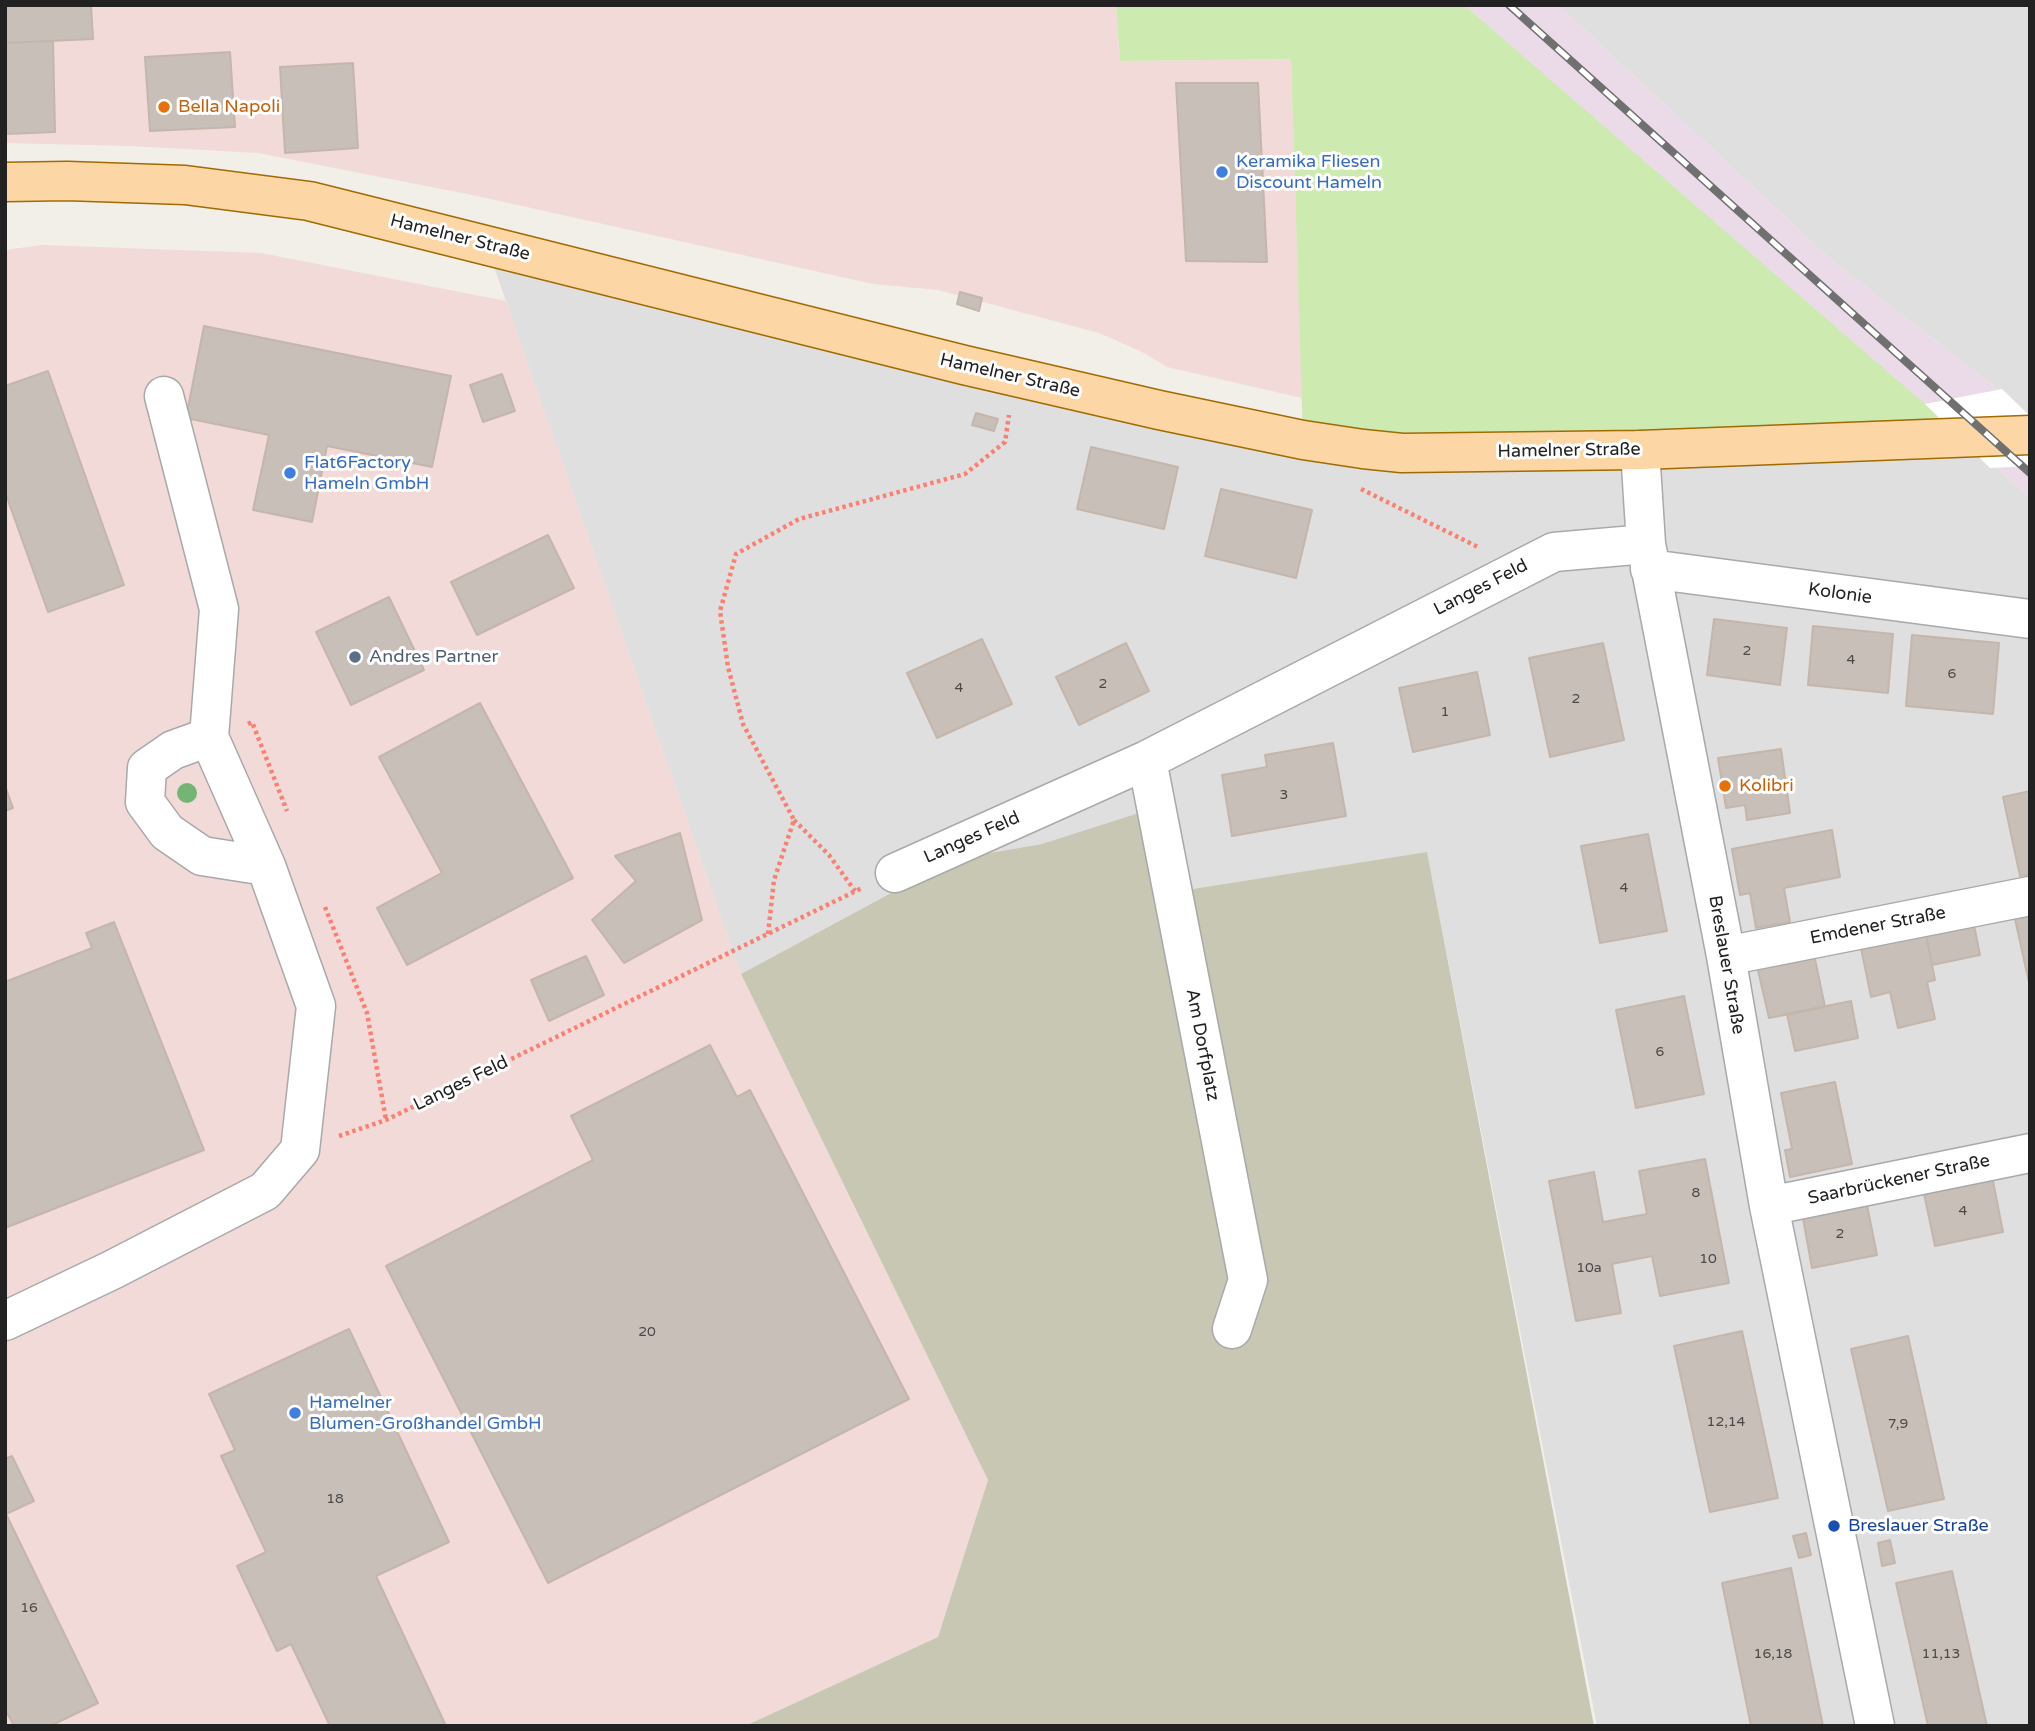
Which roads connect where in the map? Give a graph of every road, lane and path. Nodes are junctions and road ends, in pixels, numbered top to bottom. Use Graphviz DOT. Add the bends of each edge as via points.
graph roads {
  1 [pos="5,182"];
  2 [pos="1015,377"];
  3 [pos="164,396"];
  4 [pos="2030,435"];
  5 [pos="1363,449"];
  6 [pos="1640,450"];
  7 [pos="1648,557"];
  8 [pos="1520,568"];
  9 [pos="2030,620"];
  10 [pos="209,737"];
  11 [pos="1147,760"];
  12 [pos="794,820"];
  13 [pos="266,866"];
  14 [pos="895,873"];
  15 [pos="855,891"];
  16 [pos="2030,896"];
  17 [pos="768,934"];
  18 [pos="1726,956"];
  19 [pos="300,1150"];
  20 [pos="2030,1153"];
  21 [pos="1769,1206"];
  22 [pos="5,1321"];
  23 [pos="1232,1329"];
  24 [pos="1875,1726"];
  1 -- 2 [label="main road, Hamelner Straße" via="185,185 309,201"];
  2 -- 5 [label="main road, Hamelner Straße"];
  2 -- 12 [label="path" via="1005,442 965,474 799,519 736,554 720,611 728,667 743,724"];
  3 -- 10 [label="street" via="219,609"];
  4 -- 6 [label="main road, Hamelner Straße"];
  5 -- 6 [label="main road, Hamelner Straße" via="1402,453"];
  5 -- 8 [label="path" via="1360,489"];
  6 -- 7 [label="street, Breslauer Straße"];
  7 -- 8 [label="street, Langes Feld" via="1554,552"];
  7 -- 9 [label="street, Kolonie"];
  7 -- 18 [label="street, Breslauer Straße"];
  8 -- 11 [label="street, Langes Feld"];
  10 -- 13 [label="street"];
  10 -- 13 [label="street" via="173,750 147,768 145,802 167,832 202,856"];
  11 -- 14 [label="street, Langes Feld"];
  11 -- 23 [label="street, Am Dorfplatz" via="1248,1280"];
  12 -- 15 [label="path" via="829,855"];
  12 -- 17 [label="path" via="774,880"];
  13 -- 19 [label="street" via="316,1006"];
  14 -- 15 [label="path, Langes Feld"];
  15 -- 17 [label="path, Langes Feld"];
  16 -- 18 [label="street, Emdener Straße"];
  17 -- 19 [label="path, Langes Feld" via="386,1120"];
  18 -- 21 [label="street, Breslauer Straße"];
  19 -- 22 [label="street" via="265,1191"];
  20 -- 21 [label="street, Saarbrückener Straße"];
  21 -- 24 [label="street, Breslauer Straße"];
}
